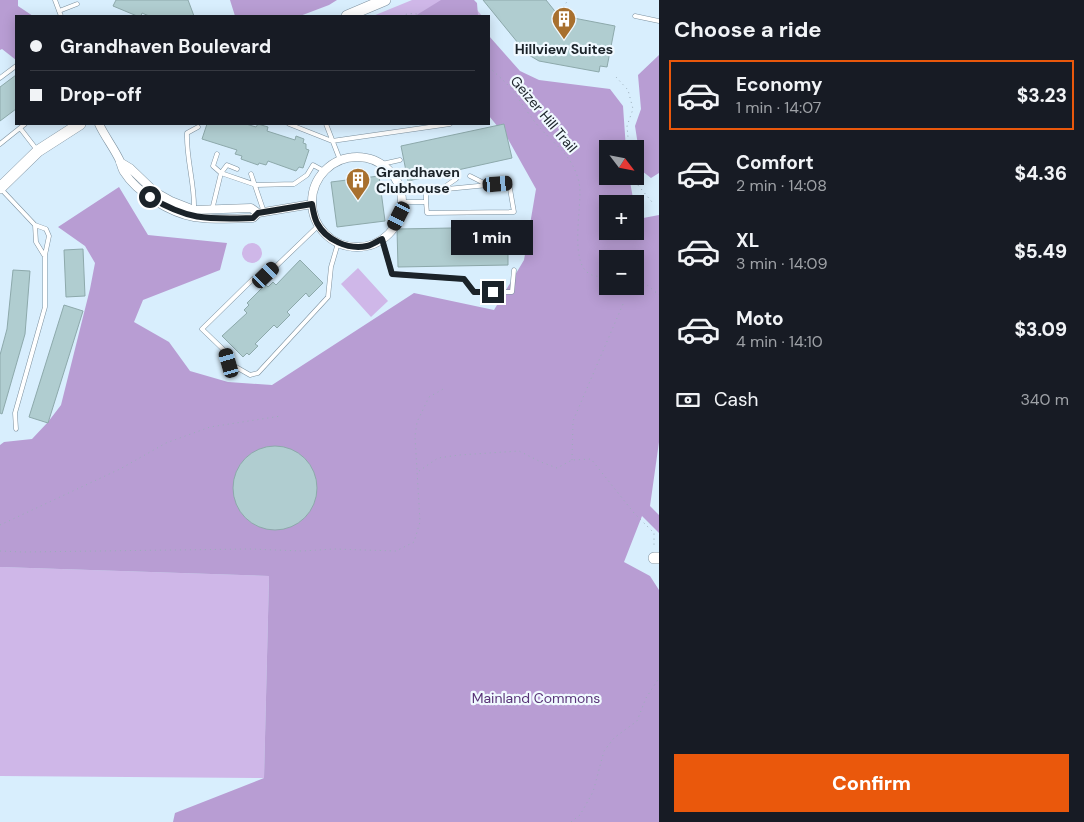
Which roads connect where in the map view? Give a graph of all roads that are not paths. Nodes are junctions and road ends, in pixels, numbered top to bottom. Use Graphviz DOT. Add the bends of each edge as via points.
graph roads {
  1 [pos="55,0"];
  2 [pos="385,0"];
  3 [pos="77,4"];
  4 [pos="59,10"];
  5 [pos="61,15"];
  6 [pos="349,15"];
  7 [pos="635,16"];
  8 [pos="659,21"];
  9 [pos="15,67"];
  10 [pos="0,78"];
  11 [pos="24,125"];
  12 [pos="78,125"];
  13 [pos="100,125"];
  14 [pos="292,125"];
  15 [pos="326,125"];
  16 [pos="443,125"];
  17 [pos="198,127"];
  18 [pos="20,128"];
  19 [pos="332,141"];
  20 [pos="0,144"];
  21 [pos="38,152"];
  22 [pos="217,154"];
  23 [pos="340,160"];
  24 [pos="400,160"];
  25 [pos="382,164"];
  26 [pos="237,168"];
  27 [pos="324,172"];
  28 [pos="221,173"];
  29 [pos="251,174"];
  30 [pos="470,176"];
  31 [pos="456,179"];
  32 [pos="256,185"];
  33 [pos="487,185"];
  34 [pos="0,188"];
  35 [pos="441,189"];
  36 [pos="402,202"];
  37 [pos="426,202"];
  38 [pos="312,204"];
  39 [pos="212,210"];
  40 [pos="261,212"];
  41 [pos="194,213"];
  42 [pos="35,225"];
  43 [pos="319,225"];
  44 [pos="382,239"];
  45 [pos="338,243"];
  46 [pos="45,255"];
  47 [pos="514,270"];
  48 [pos="16,429"];
  1 -- 4 [label="lane"];
  2 -- 6 [label="street"];
  3 -- 4 [label="lane"];
  4 -- 5 [label="lane"];
  7 -- 8 [label="lane"];
  9 -- 10 [label="lane"];
  11 -- 18 [label="lane"];
  12 -- 21 [label="street"];
  13 -- 41 [label="street" via="120,162 155,192"];
  14 -- 19 [label="lane"];
  15 -- 19 [label="lane"];
  16 -- 19 [label="lane"];
  17 -- 41 [label="lane" via="187,133 186,150"];
  18 -- 20 [label="lane"];
  18 -- 21 [label="lane"];
  19 -- 23 [label="lane"];
  21 -- 34 [label="street"];
  22 -- 28 [label="lane" via="213,166"];
  23 -- 25 [label="street" via="354,157"];
  23 -- 27 [label="street"];
  24 -- 25 [label="lane"];
  25 -- 36 [label="street" via="399,187"];
  26 -- 28 [label="lane" via="227,165"];
  27 -- 32 [label="lane" via="313,165 307,175 294,184"];
  27 -- 38 [label="street" via="318,179"];
  28 -- 32 [label="lane"];
  28 -- 39 [label="lane"];
  29 -- 32 [label="lane"];
  30 -- 33 [label="lane"];
  31 -- 35 [label="lane"];
  32 -- 40 [label="lane"];
  33 -- 35 [label="lane"];
  33 -- 37 [label="lane" via="509,183 514,212 427,213"];
  34 -- 42 [label="lane"];
  35 -- 37 [label="lane" via="426,191"];
  36 -- 37 [label="lane"];
  36 -- 44 [label="street" via="393,229"];
  38 -- 40 [label="street"];
  38 -- 43 [label="street"];
  39 -- 40 [label="street" via="251,208"];
  39 -- 41 [label="street"];
  40 -- 41 [label="street" via="253,218 214,219"];
  42 -- 46 [label="lane" via="36,242"];
  42 -- 46 [label="lane" via="49,234"];
  43 -- 45 [label="street"];
  43 -- 45 [label="lane" via="266,275 253,279 202,330 226,352 229,363 250,375 258,373 328,297 331,267"];
  44 -- 45 [label="street" via="368,246"];
  44 -- 47 [label="lane" via="392,274 464,279 474,292 512,292"];
  46 -- 48 [label="lane" via="45,307 15,413"];
}
